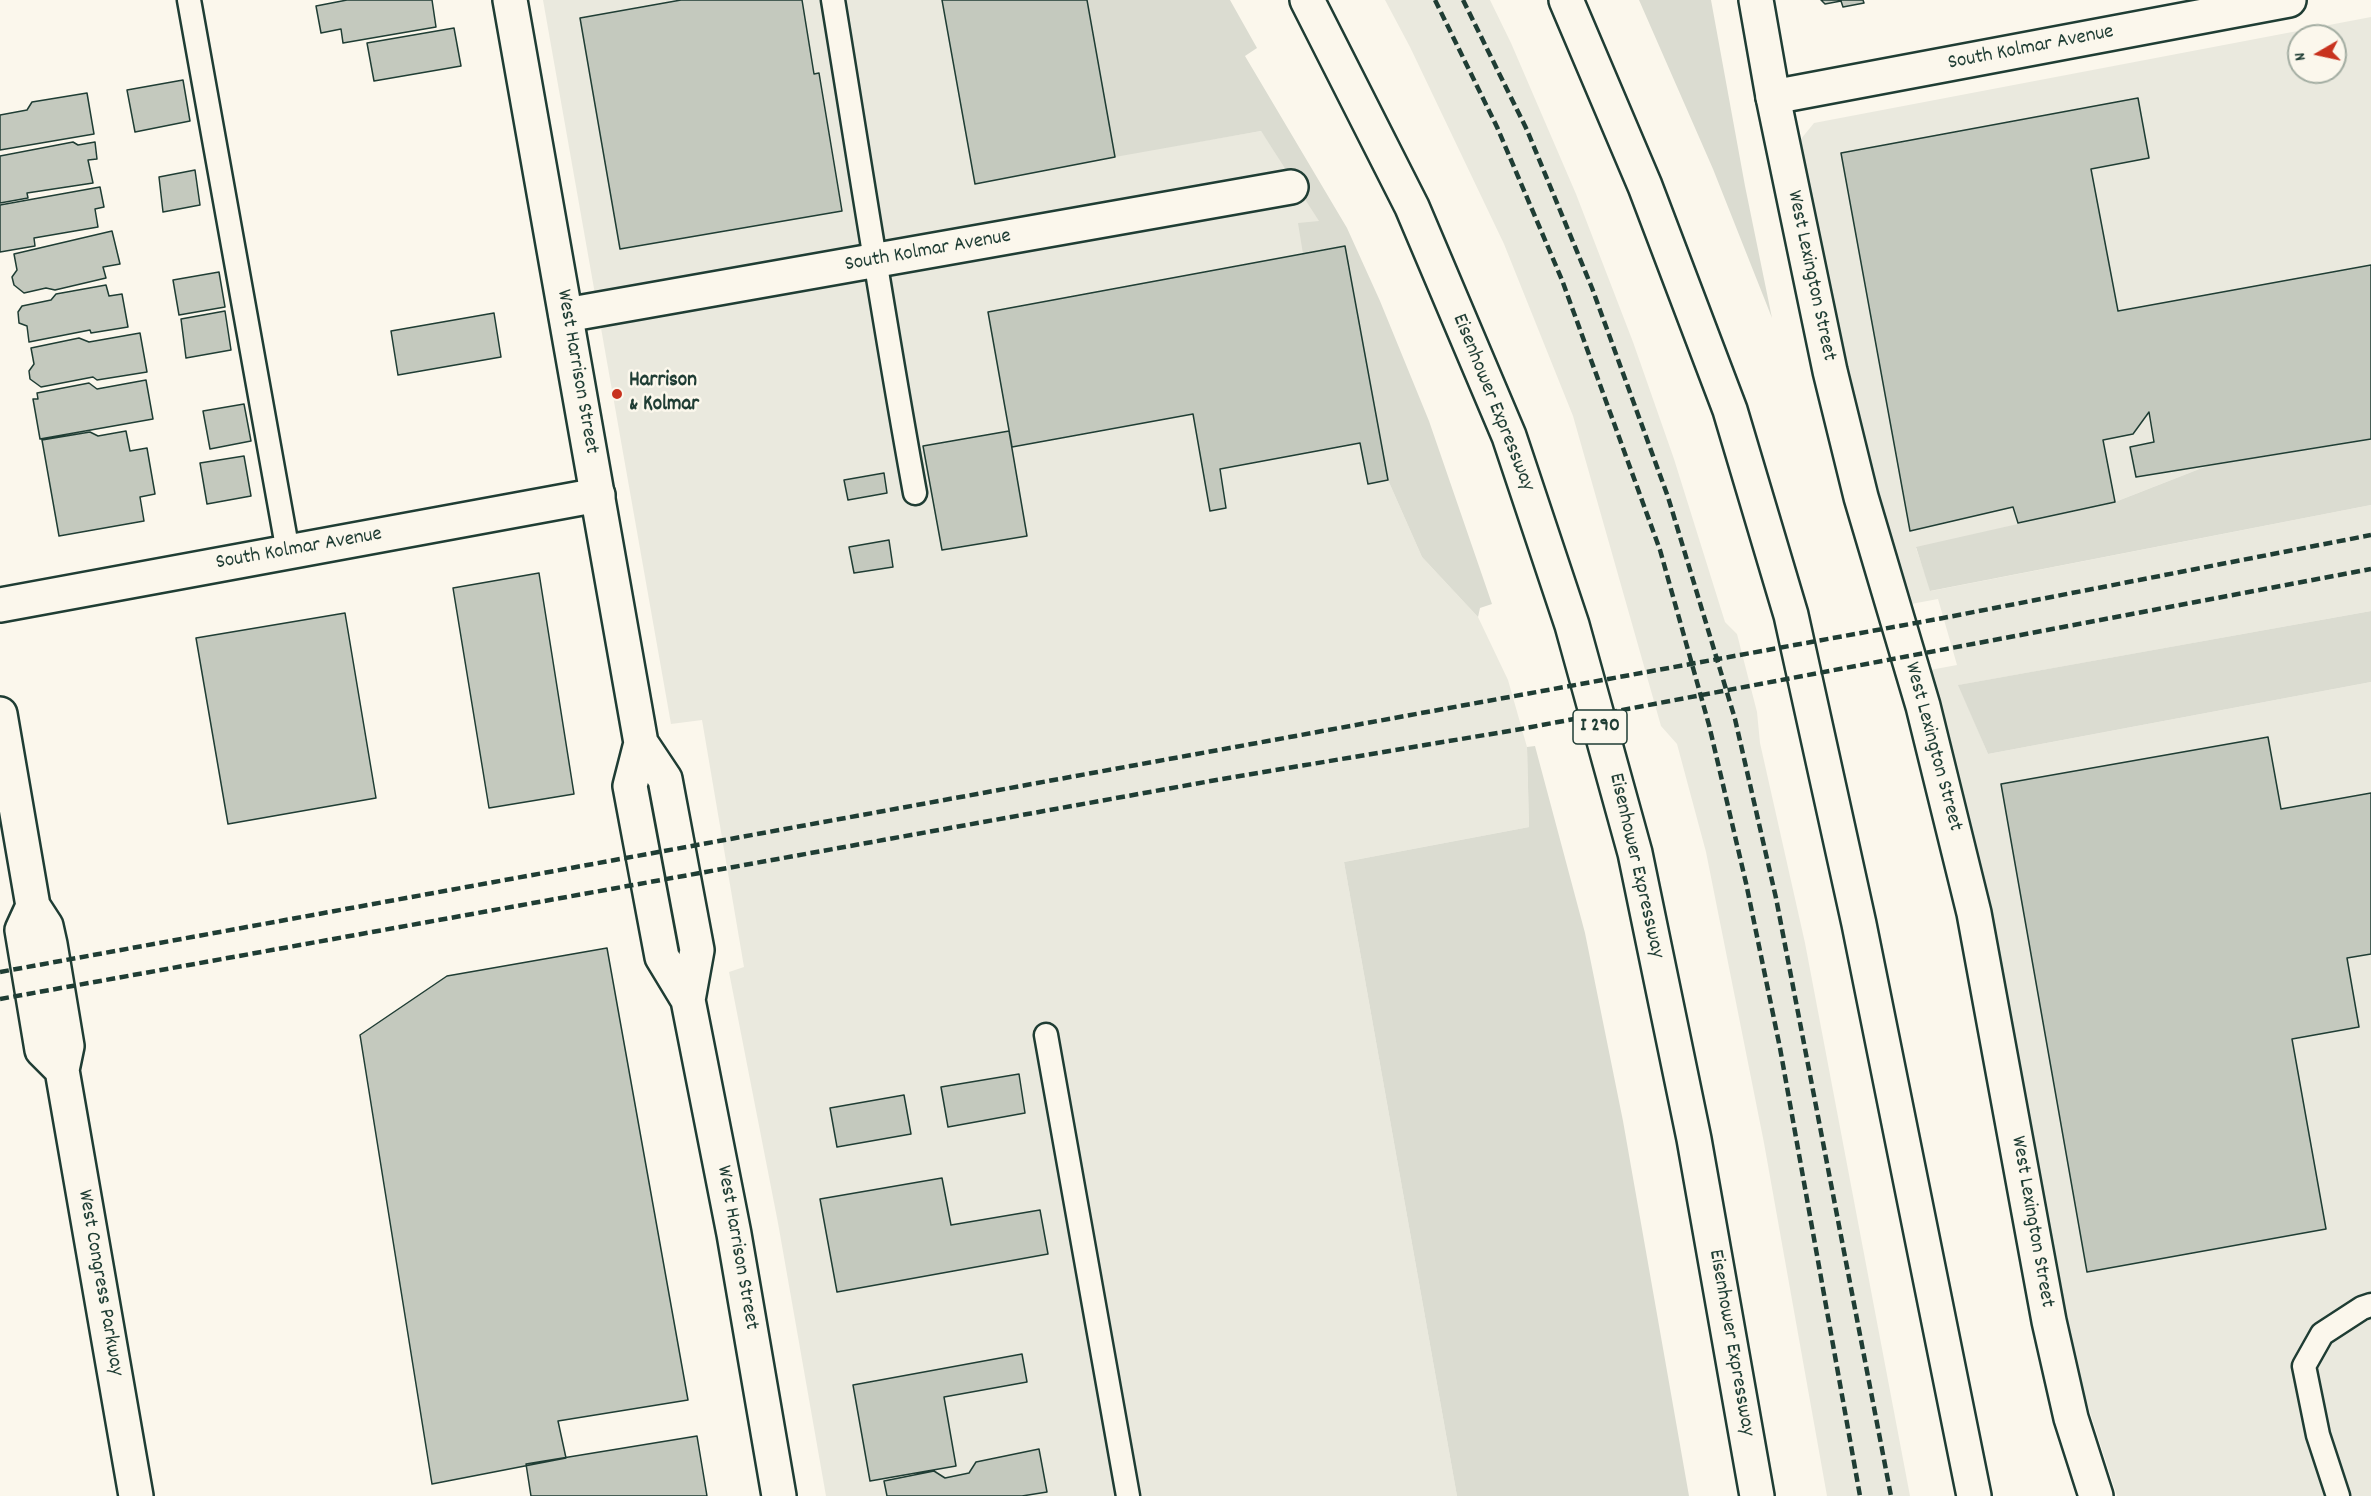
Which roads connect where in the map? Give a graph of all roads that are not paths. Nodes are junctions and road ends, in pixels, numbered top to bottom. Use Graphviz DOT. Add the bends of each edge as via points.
graph roads {
  1 [pos="189,0"];
  2 [pos="510,0"];
  3 [pos="834,0"];
  4 [pos="1307,0"];
  5 [pos="1566,0"];
  6 [pos="1756,0"];
  7 [pos="2289,0"];
  8 [pos="1773,97"];
  9 [pos="1291,187"];
  10 [pos="876,261"];
  11 [pos="566,315"];
  12 [pos="915,494"];
  13 [pos="598,495"];
  14 [pos="288,552"];
  15 [pos="0,605"];
  16 [pos="0,714"];
  17 [pos="1046,1035"];
  18 [pos="2371,1305"];
  19 [pos="136,1496"];
  20 [pos="779,1496"];
  21 [pos="1128,1496"];
  22 [pos="1757,1496"];
  23 [pos="1974,1496"];
  24 [pos="2096,1496"];
  25 [pos="2338,1496"];
  1 -- 14 [label="lane"];
  2 -- 11 [label="main road, West Harrison Street"];
  3 -- 10 [label="lane"];
  4 -- 22 [label="main road, Eisenhower Expressway / I 290" via="1412,207 1509,436 1572,625 1635,853 1694,1139"];
  5 -- 23 [label="main road" via="1645,186 1730,410 1791,615 1856,912"];
  6 -- 8 [label="main road, West Lexington Street"];
  7 -- 8 [label="main road, South Kolmar Avenue"];
  8 -- 24 [label="main road, West Lexington Street" via="1861,497 1923,706 1974,913 2049,1321 2071,1418"];
  9 -- 10 [label="main road, South Kolmar Avenue"];
  10 -- 11 [label="main road, South Kolmar Avenue"];
  10 -- 12 [label="lane"];
  11 -- 13 [label="main road, West Harrison Street"];
  13 -- 14 [label="main road, South Kolmar Avenue"];
  13 -- 20 [label="main road, West Harrison Street" via="641,744 665,779 697,950 688,1000 734,1234"];
  14 -- 15 [label="main road, South Kolmar Avenue"];
  16 -- 19 [label="main road, West Congress Parkway" via="33,906 46,926 50,944 67,1046 62,1070"];
  17 -- 21 [label="lane"];
  18 -- 25 [label="lane" via="2322,1335 2304,1366 2318,1435"];
}
